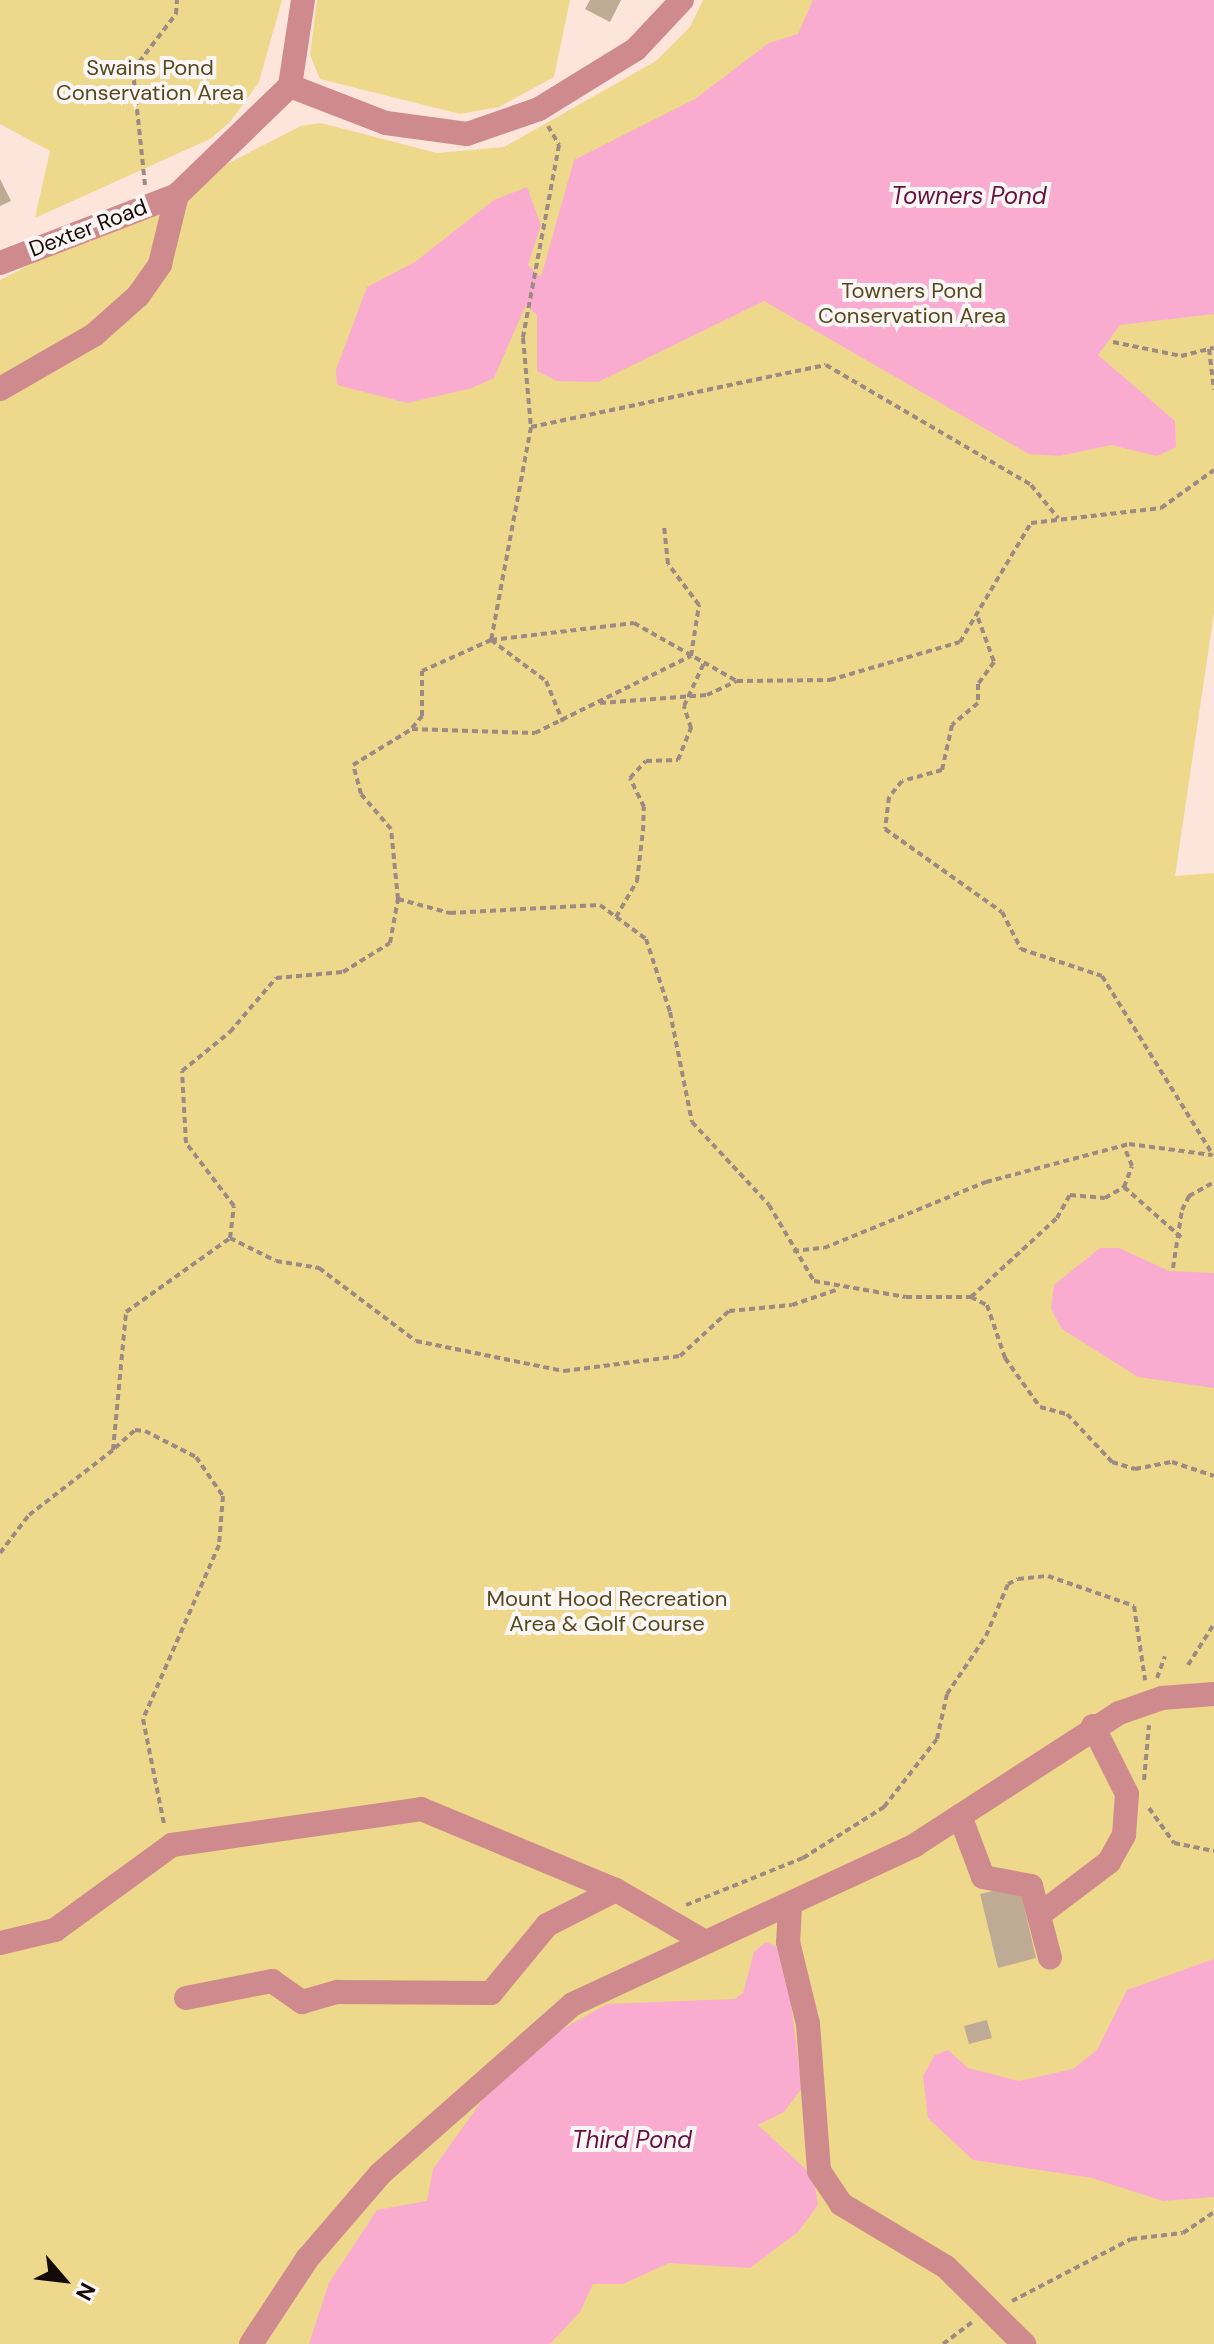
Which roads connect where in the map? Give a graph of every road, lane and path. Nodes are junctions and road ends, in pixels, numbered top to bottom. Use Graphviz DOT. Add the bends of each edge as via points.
graph roads {
  1 [pos="177,0"];
  2 [pos="303,0"];
  3 [pos="682,0"];
  4 [pos="290,86"];
  5 [pos="559,145"];
  6 [pos="167,198"];
  7 [pos="0,263"];
  8 [pos="1113,342"];
  9 [pos="1211,348"];
  10 [pos="0,389"];
  11 [pos="1214,390"];
  12 [pos="531,427"];
  13 [pos="1214,470"];
  14 [pos="1058,518"];
  15 [pos="664,527"];
  16 [pos="978,618"];
  17 [pos="491,640"];
  18 [pos="691,656"];
  19 [pos="704,663"];
  20 [pos="737,681"];
  21 [pos="690,697"];
  22 [pos="600,703"];
  23 [pos="563,722"];
  24 [pos="412,729"];
  25 [pos="398,899"];
  26 [pos="616,917"];
  27 [pos="1124,1146"];
  28 [pos="1214,1156"];
  29 [pos="1214,1182"];
  30 [pos="1124,1187"];
  31 [pos="1181,1237"];
  32 [pos="230,1238"];
  33 [pos="793,1251"];
  34 [pos="1173,1268"];
  35 [pos="842,1288"];
  36 [pos="971,1297"];
  37 [pos="113,1450"];
  38 [pos="1214,1476"];
  39 [pos="0,1553"];
  40 [pos="1214,1624"];
  41 [pos="1165,1656"];
  42 [pos="1188,1665"];
  43 [pos="1214,1694"];
  44 [pos="1154,1695"];
  45 [pos="1093,1726"];
  46 [pos="160,1802"];
  47 [pos="960,1816"];
  48 [pos="1214,1851"];
  49 [pos="616,1890"];
  50 [pos="790,1906"];
  51 [pos="652,1908"];
  52 [pos="1039,1915"];
  53 [pos="705,1942"];
  54 [pos="0,1943"];
  55 [pos="1050,1958"];
  56 [pos="186,1998"];
  57 [pos="1214,2212"];
  58 [pos="992,2313"];
  59 [pos="251,2344"];
  60 [pos="943,2344"];
  61 [pos="1024,2344"];
  1 -- 6 [label="path" via="176,14 133,70 145,184"];
  2 -- 4 [label="street"];
  3 -- 4 [label="street" via="648,40 539,109 467,134 386,123"];
  4 -- 6 [label="street"];
  5 -- 12 [label="path" via="523,338"];
  6 -- 7 [label="street, Dexter Road"];
  6 -- 10 [label="street" via="166,248 138,296 94,335"];
  8 -- 9 [label="path" via="1181,356"];
  9 -- 11 [label="path"];
  12 -- 14 [label="path" via="826,365 1031,485"];
  12 -- 17 [label="path"];
  13 -- 14 [label="path" via="1161,508"];
  14 -- 16 [label="path" via="1031,523"];
  15 -- 18 [label="path" via="668,564 699,605"];
  16 -- 20 [label="path" via="960,642 880,669 830,680"];
  16 -- 28 [label="path" via="994,662 978,684 978,703 952,725 942,770 902,781 889,797 885,829 1002,912 1021,949 1102,976"];
  17 -- 18 [label="path" via="634,623"];
  17 -- 23 [label="path" via="546,681"];
  17 -- 24 [label="path" via="422,671 422,716"];
  18 -- 19 [label="path"];
  18 -- 22 [label="path"];
  19 -- 20 [label="path"];
  19 -- 21 [label="path"];
  20 -- 21 [label="path"];
  21 -- 22 [label="path"];
  21 -- 26 [label="path" via="684,706 691,728 678,760 646,761 630,778 644,807 643,831 637,881"];
  22 -- 23 [label="path"];
  23 -- 24 [label="path" via="535,733"];
  24 -- 25 [label="path" via="353,765 361,794 391,829"];
  25 -- 26 [label="path" via="450,913 600,905"];
  25 -- 32 [label="path" via="390,943 343,972 276,978 230,1032 182,1071 186,1143 234,1206"];
  26 -- 33 [label="path" via="646,939 670,1012 692,1122 769,1205"];
  27 -- 28 [label="path"];
  27 -- 30 [label="path" via="1132,1166"];
  27 -- 33 [label="path" via="986,1182 824,1248"];
  29 -- 31 [label="path" via="1189,1196"];
  30 -- 31 [label="path"];
  30 -- 36 [label="path" via="1105,1198 1070,1195 1057,1218"];
  31 -- 34 [label="path"];
  32 -- 35 [label="path" via="276,1261 319,1268 416,1341 564,1371 680,1356 729,1311 792,1305"];
  32 -- 37 [label="path" via="126,1312"];
  33 -- 35 [label="path" via="814,1281"];
  35 -- 36 [label="path"];
  36 -- 38 [label="path" via="987,1305 1005,1358 1040,1407 1067,1414 1112,1462 1135,1469 1172,1462"];
  37 -- 39 [label="path" via="29,1515"];
  37 -- 46 [label="path" via="135,1430 145,1431 196,1457 223,1496 219,1545 143,1719"];
  40 -- 42 [label="path"];
  41 -- 44 [label="path"];
  43 -- 44 [label="street"];
  44 -- 45 [label="street"];
  44 -- 48 [label="path" via="1144,1792 1167,1838 1189,1851"];
  44 -- 51 [label="path" via="1134,1606 1048,1576 1018,1579 1008,1584 986,1636 947,1694 937,1739 884,1807 803,1858 690,1903"];
  45 -- 47 [label="street"];
  45 -- 52 [label="street" via="1127,1794 1124,1835 1109,1862"];
  47 -- 50 [label="street"];
  47 -- 52 [label="street" via="977,1871 991,1880 1029,1884"];
  49 -- 51 [label="street"];
  49 -- 54 [label="street" via="421,1809 172,1845 55,1930"];
  49 -- 56 [label="street" via="547,1925 491,1993 338,1992 302,2002 272,1981"];
  50 -- 53 [label="street"];
  50 -- 58 [label="street" via="788,1942 808,2024 819,2171 841,2204 946,2267"];
  51 -- 53 [label="street"];
  52 -- 55 [label="street"];
  53 -- 59 [label="street" via="573,2004 491,2070 380,2174 307,2259"];
  57 -- 58 [label="path" via="1183,2233 1131,2239"];
  58 -- 60 [label="path"];
  58 -- 61 [label="street"];
}
